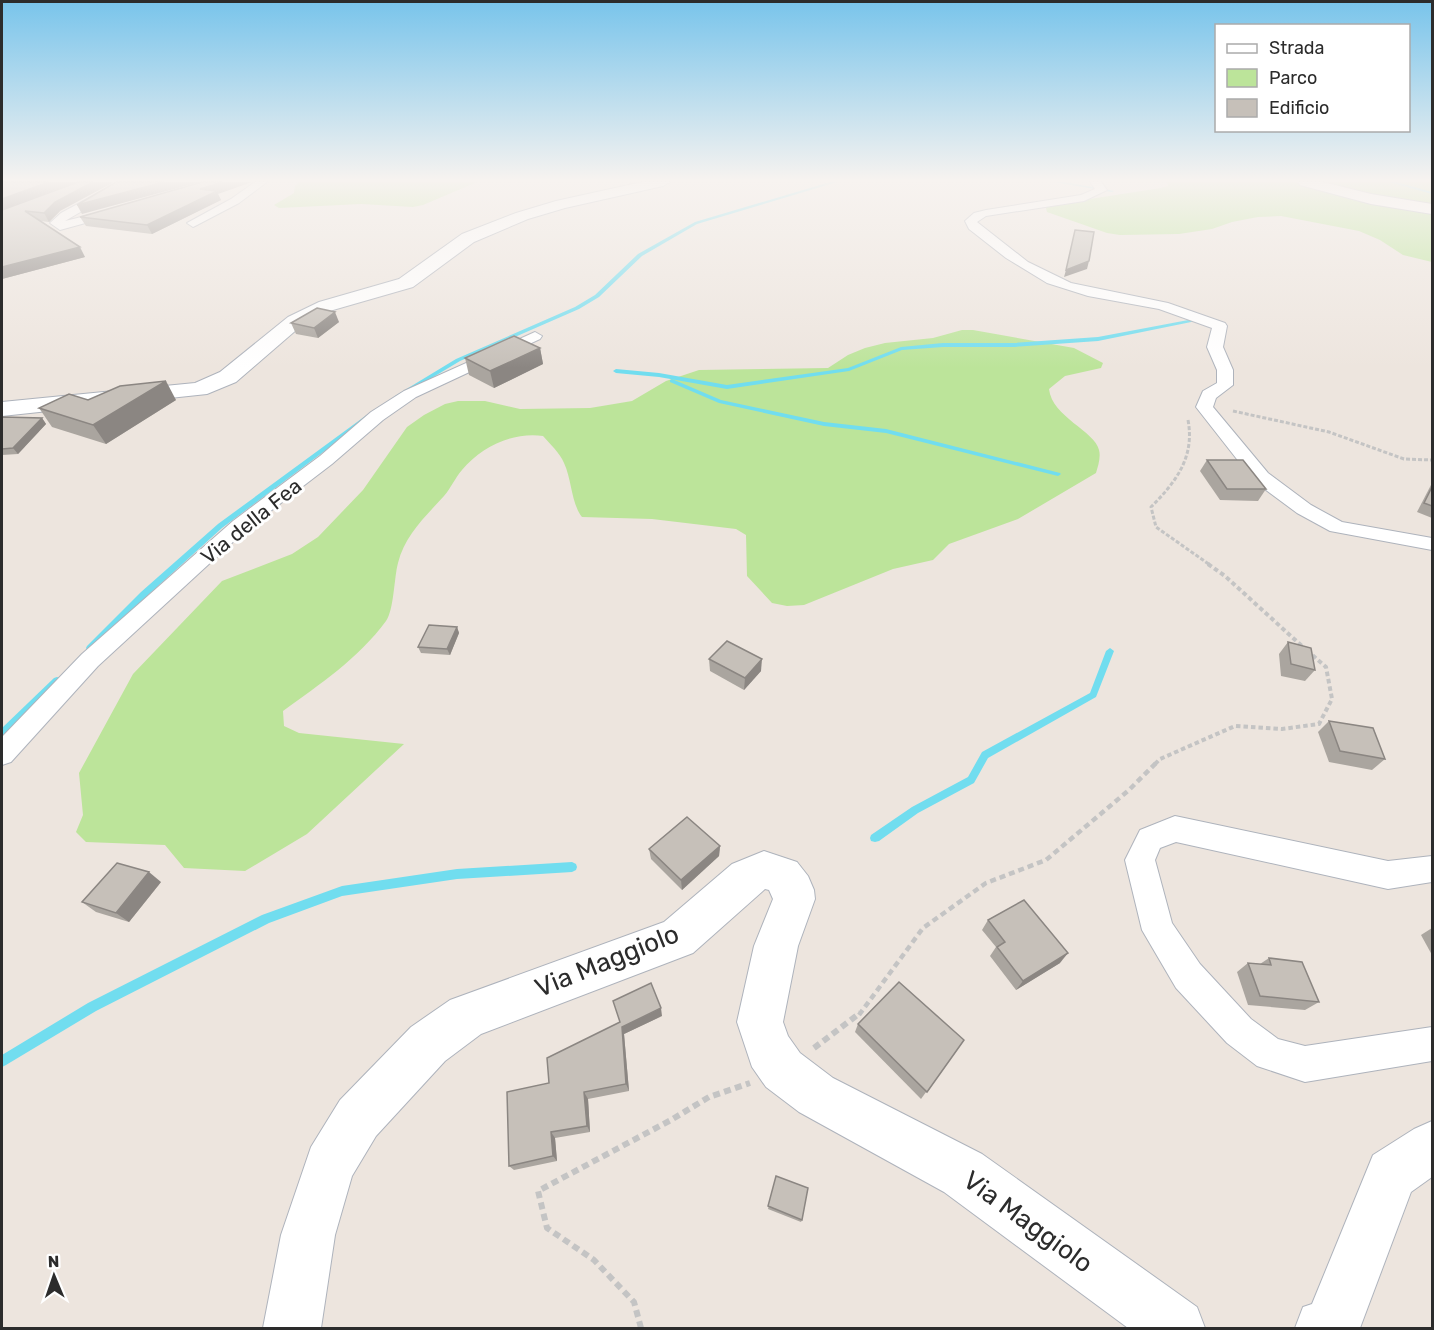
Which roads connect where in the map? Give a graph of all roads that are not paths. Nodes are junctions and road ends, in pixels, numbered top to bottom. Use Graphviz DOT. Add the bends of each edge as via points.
graph roads {
  1 [pos="460,244"];
  2 [pos="994,244"];
  3 [pos="535,336"];
  4 [pos="1204,407"];
  5 [pos="2,409"];
  6 [pos="1223,409"];
  7 [pos="1432,544"];
  8 [pos="2,754"];
  9 [pos="1432,869"];
  10 [pos="1432,1044"];
  11 [pos="1432,1148"];
  12 [pos="292,1329"];
  13 [pos="1176,1329"];
  14 [pos="1324,1329"];
  1 -- 5 [label="street" via="406,283 326,306 295,321 240,368 214,383 183,391"];
  2 -- 4 [label="street" via="1012,259 1051,280 1082,291 1201,316 1220,326 1215,346 1225,370 1225,385 1209,395"];
  3 -- 8 [label="street, Via della Fea" via="410,394 377,416 240,525 90,660"];
  4 -- 6 [label="street"];
  4 -- 7 [label="street" via="1261,477 1304,509 1337,527"];
  9 -- 10 [label="street" via="1388,875 1175,829 1150,839 1140,860 1158,930 1188,976 1239,1030 1269,1054 1305,1064"];
  11 -- 14 [label="street" via="1392,1174 1332,1325"];
  12 -- 13 [label="street, Via Maggiolo" via="308,1235 329,1165 358,1118 428,1044 466,1016 678,938 747,877 764,870 782,875 793,890 794,899 776,946 760,1022 769,1050 783,1070 816,1095 963,1173"];
}
